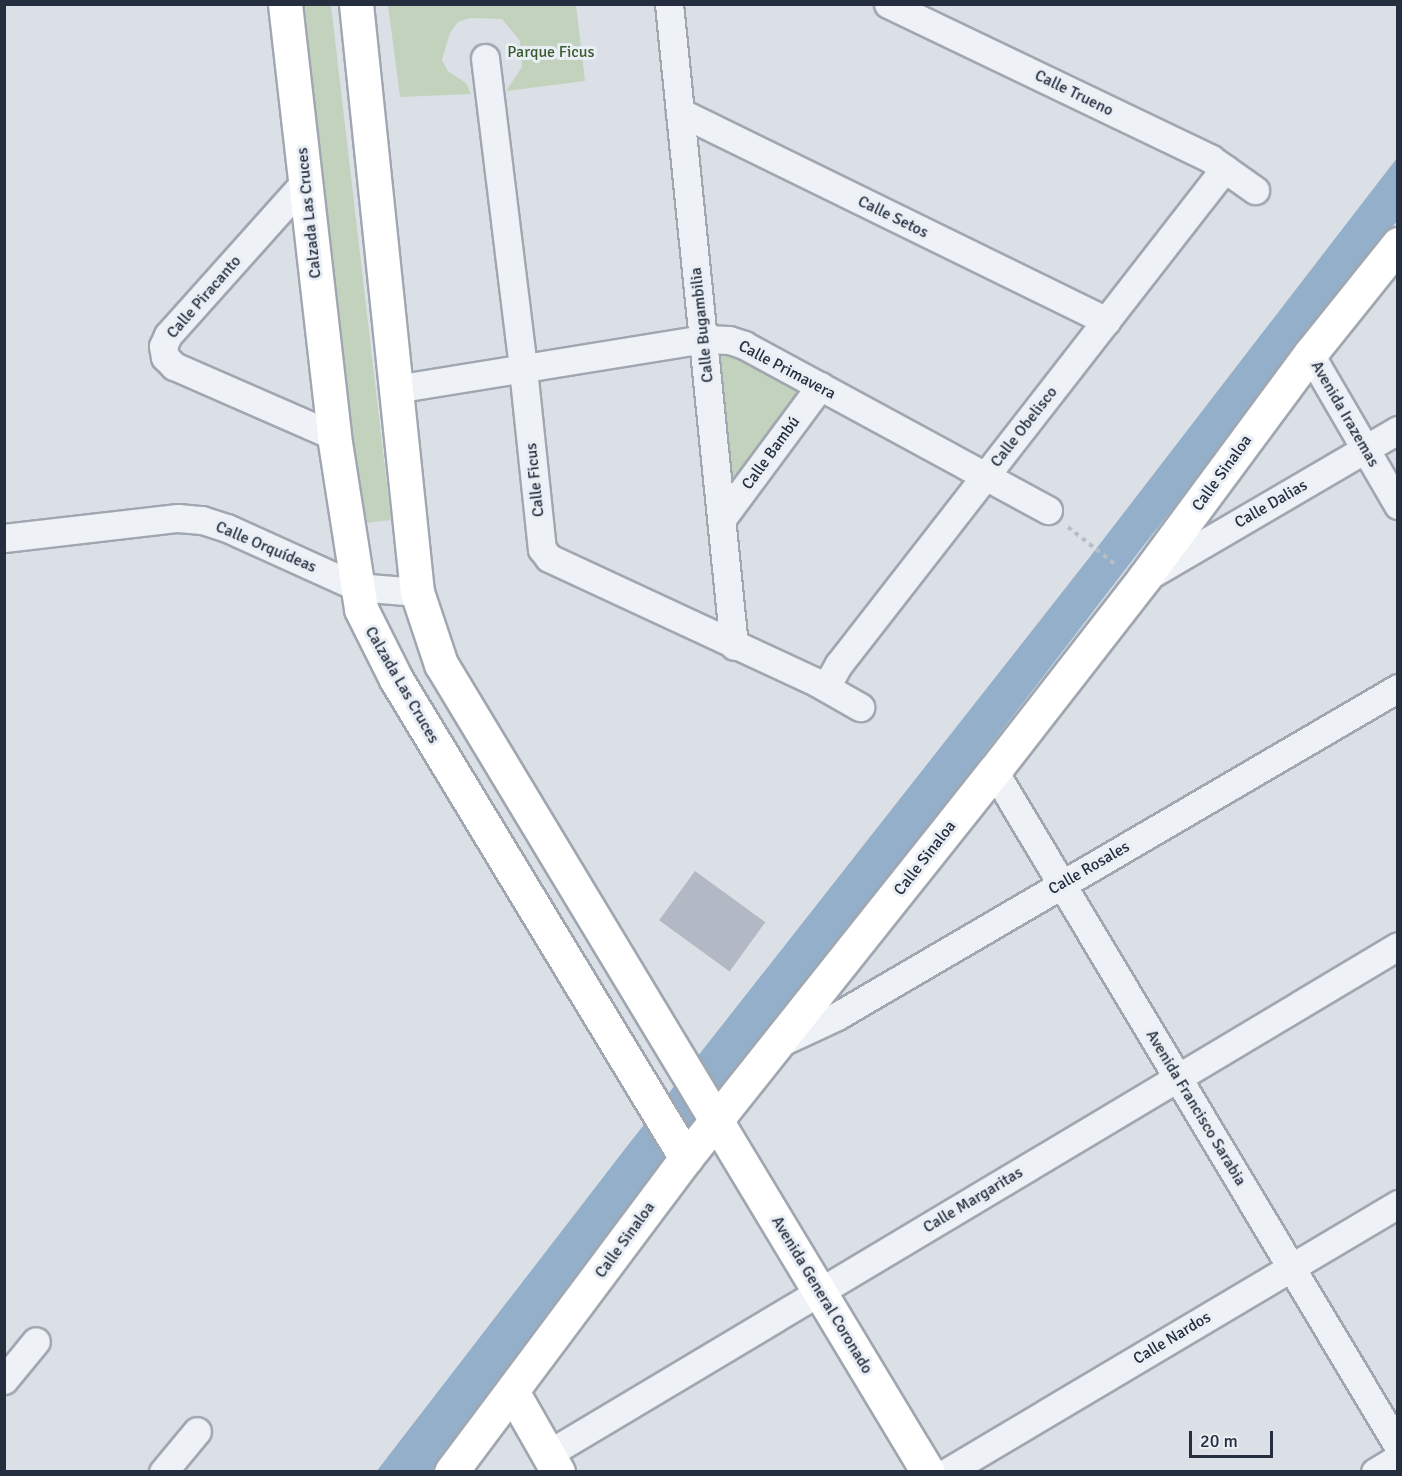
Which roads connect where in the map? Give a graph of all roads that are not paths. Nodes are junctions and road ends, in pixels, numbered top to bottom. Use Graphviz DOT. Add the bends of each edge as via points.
graph roads {
  1 [pos="285,4"];
  2 [pos="356,4"];
  3 [pos="669,4"];
  4 [pos="888,4"];
  5 [pos="485,58"];
  6 [pos="680,112"];
  7 [pos="1225,168"];
  8 [pos="305,182"];
  9 [pos="1255,190"];
  10 [pos="1398,244"];
  11 [pos="1106,321"];
  12 [pos="703,339"];
  13 [pos="1310,354"];
  14 [pos="524,369"];
  15 [pos="820,386"];
  16 [pos="394,389"];
  17 [pos="1398,430"];
  18 [pos="334,436"];
  19 [pos="1365,450"];
  20 [pos="986,476"];
  21 [pos="1398,506"];
  22 [pos="1048,510"];
  23 [pos="722,520"];
  24 [pos="4,538"];
  25 [pos="1131,572"];
  26 [pos="357,587"];
  27 [pos="417,592"];
  28 [pos="734,646"];
  29 [pos="826,687"];
  30 [pos="1398,688"];
  31 [pos="860,707"];
  32 [pos="994,771"];
  33 [pos="1062,884"];
  34 [pos="1398,946"];
  35 [pos="777,1044"];
  36 [pos="1178,1078"];
  37 [pos="717,1119"];
  38 [pos="686,1158"];
  39 [pos="1398,1204"];
  40 [pos="1291,1267"];
  41 [pos="820,1292"];
  42 [pos="36,1341"];
  43 [pos="4,1380"];
  44 [pos="513,1393"];
  45 [pos="197,1431"];
  46 [pos="1398,1446"];
  47 [pos="1398,1458"];
  48 [pos="553,1463"];
  49 [pos="163,1472"];
  50 [pos="451,1472"];
  51 [pos="928,1472"];
  52 [pos="947,1472"];
  53 [pos="1375,1472"];
  1 -- 8 [label="street, Calzada Las Cruces"];
  2 -- 16 [label="street"];
  3 -- 6 [label="street, Calle Bugambilia"];
  4 -- 7 [label="street, Calle Trueno"];
  5 -- 14 [label="street, Calle Ficus"];
  6 -- 11 [label="street, Calle Setos"];
  6 -- 12 [label="street, Calle Bugambilia"];
  7 -- 9 [label="street, Calle Trueno"];
  7 -- 11 [label="street, Calle Obelisco"];
  8 -- 18 [label="street, Calzada Las Cruces"];
  8 -- 18 [label="street, Calle Piracanto" via="168,335 163,346 165,357 174,366"];
  10 -- 13 [label="street, Calle Sinaloa"];
  11 -- 20 [label="street, Calle Obelisco"];
  12 -- 14 [label="street, Calle Primavera"];
  12 -- 15 [label="street, Calle Primavera" via="744,345"];
  12 -- 23 [label="street, Calle Bugambilia"];
  13 -- 19 [label="street, Avenida Irazemas"];
  13 -- 25 [label="street, Calle Sinaloa"];
  14 -- 16 [label="street, Calle Primavera"];
  14 -- 28 [label="street, Calle Ficus" via="542,549 549,558"];
  15 -- 20 [label="street, Calle Primavera"];
  15 -- 23 [label="street, Calle Bambú"];
  16 -- 27 [label="street"];
  17 -- 19 [label="street, Calle Dalias"];
  18 -- 26 [label="street, Calzada Las Cruces"];
  19 -- 21 [label="street, Avenida Irazemas"];
  19 -- 25 [label="street, Calle Dalias"];
  20 -- 22 [label="street, Calle Primavera"];
  20 -- 29 [label="street, Calle Obelisco" via="839,664"];
  23 -- 28 [label="street, Calle Bugambilia"];
  24 -- 26 [label="street, Calle Orquídeas" via="178,518 202,520"];
  25 -- 32 [label="street, Calle Sinaloa"];
  26 -- 27 [label="street, Calle Orquídeas"];
  26 -- 38 [label="street, Calzada Las Cruces" via="367,624 396,679"];
  27 -- 37 [label="street" via="441,664"];
  28 -- 29 [label="street, Calle Ficus"];
  29 -- 31 [label="street, Calle Ficus"];
  30 -- 33 [label="street, Calle Rosales"];
  32 -- 33 [label="street, Avenida Francisco Sarabia"];
  32 -- 35 [label="street, Calle Sinaloa"];
  33 -- 35 [label="street, Calle Rosales" via="837,1016"];
  33 -- 36 [label="street, Avenida Francisco Sarabia"];
  34 -- 36 [label="street, Calle Margaritas"];
  35 -- 37 [label="street, Calle Sinaloa"];
  36 -- 40 [label="street, Avenida Francisco Sarabia"];
  36 -- 41 [label="street, Calle Margaritas"];
  37 -- 38 [label="street, Calle Sinaloa"];
  37 -- 41 [label="street, Avenida General Coronado"];
  38 -- 44 [label="street, Calle Sinaloa"];
  39 -- 40 [label="street, Calle Nardos"];
  40 -- 46 [label="street, Avenida Francisco Sarabia"];
  40 -- 52 [label="street, Calle Nardos"];
  41 -- 48 [label="street, Calle Margaritas"];
  41 -- 51 [label="street, Avenida General Coronado"];
  42 -- 43 [label="street"];
  44 -- 48 [label="street"];
  44 -- 50 [label="street, Calle Sinaloa"];
  45 -- 49 [label="street"];
  47 -- 53 [label="street"];
}
